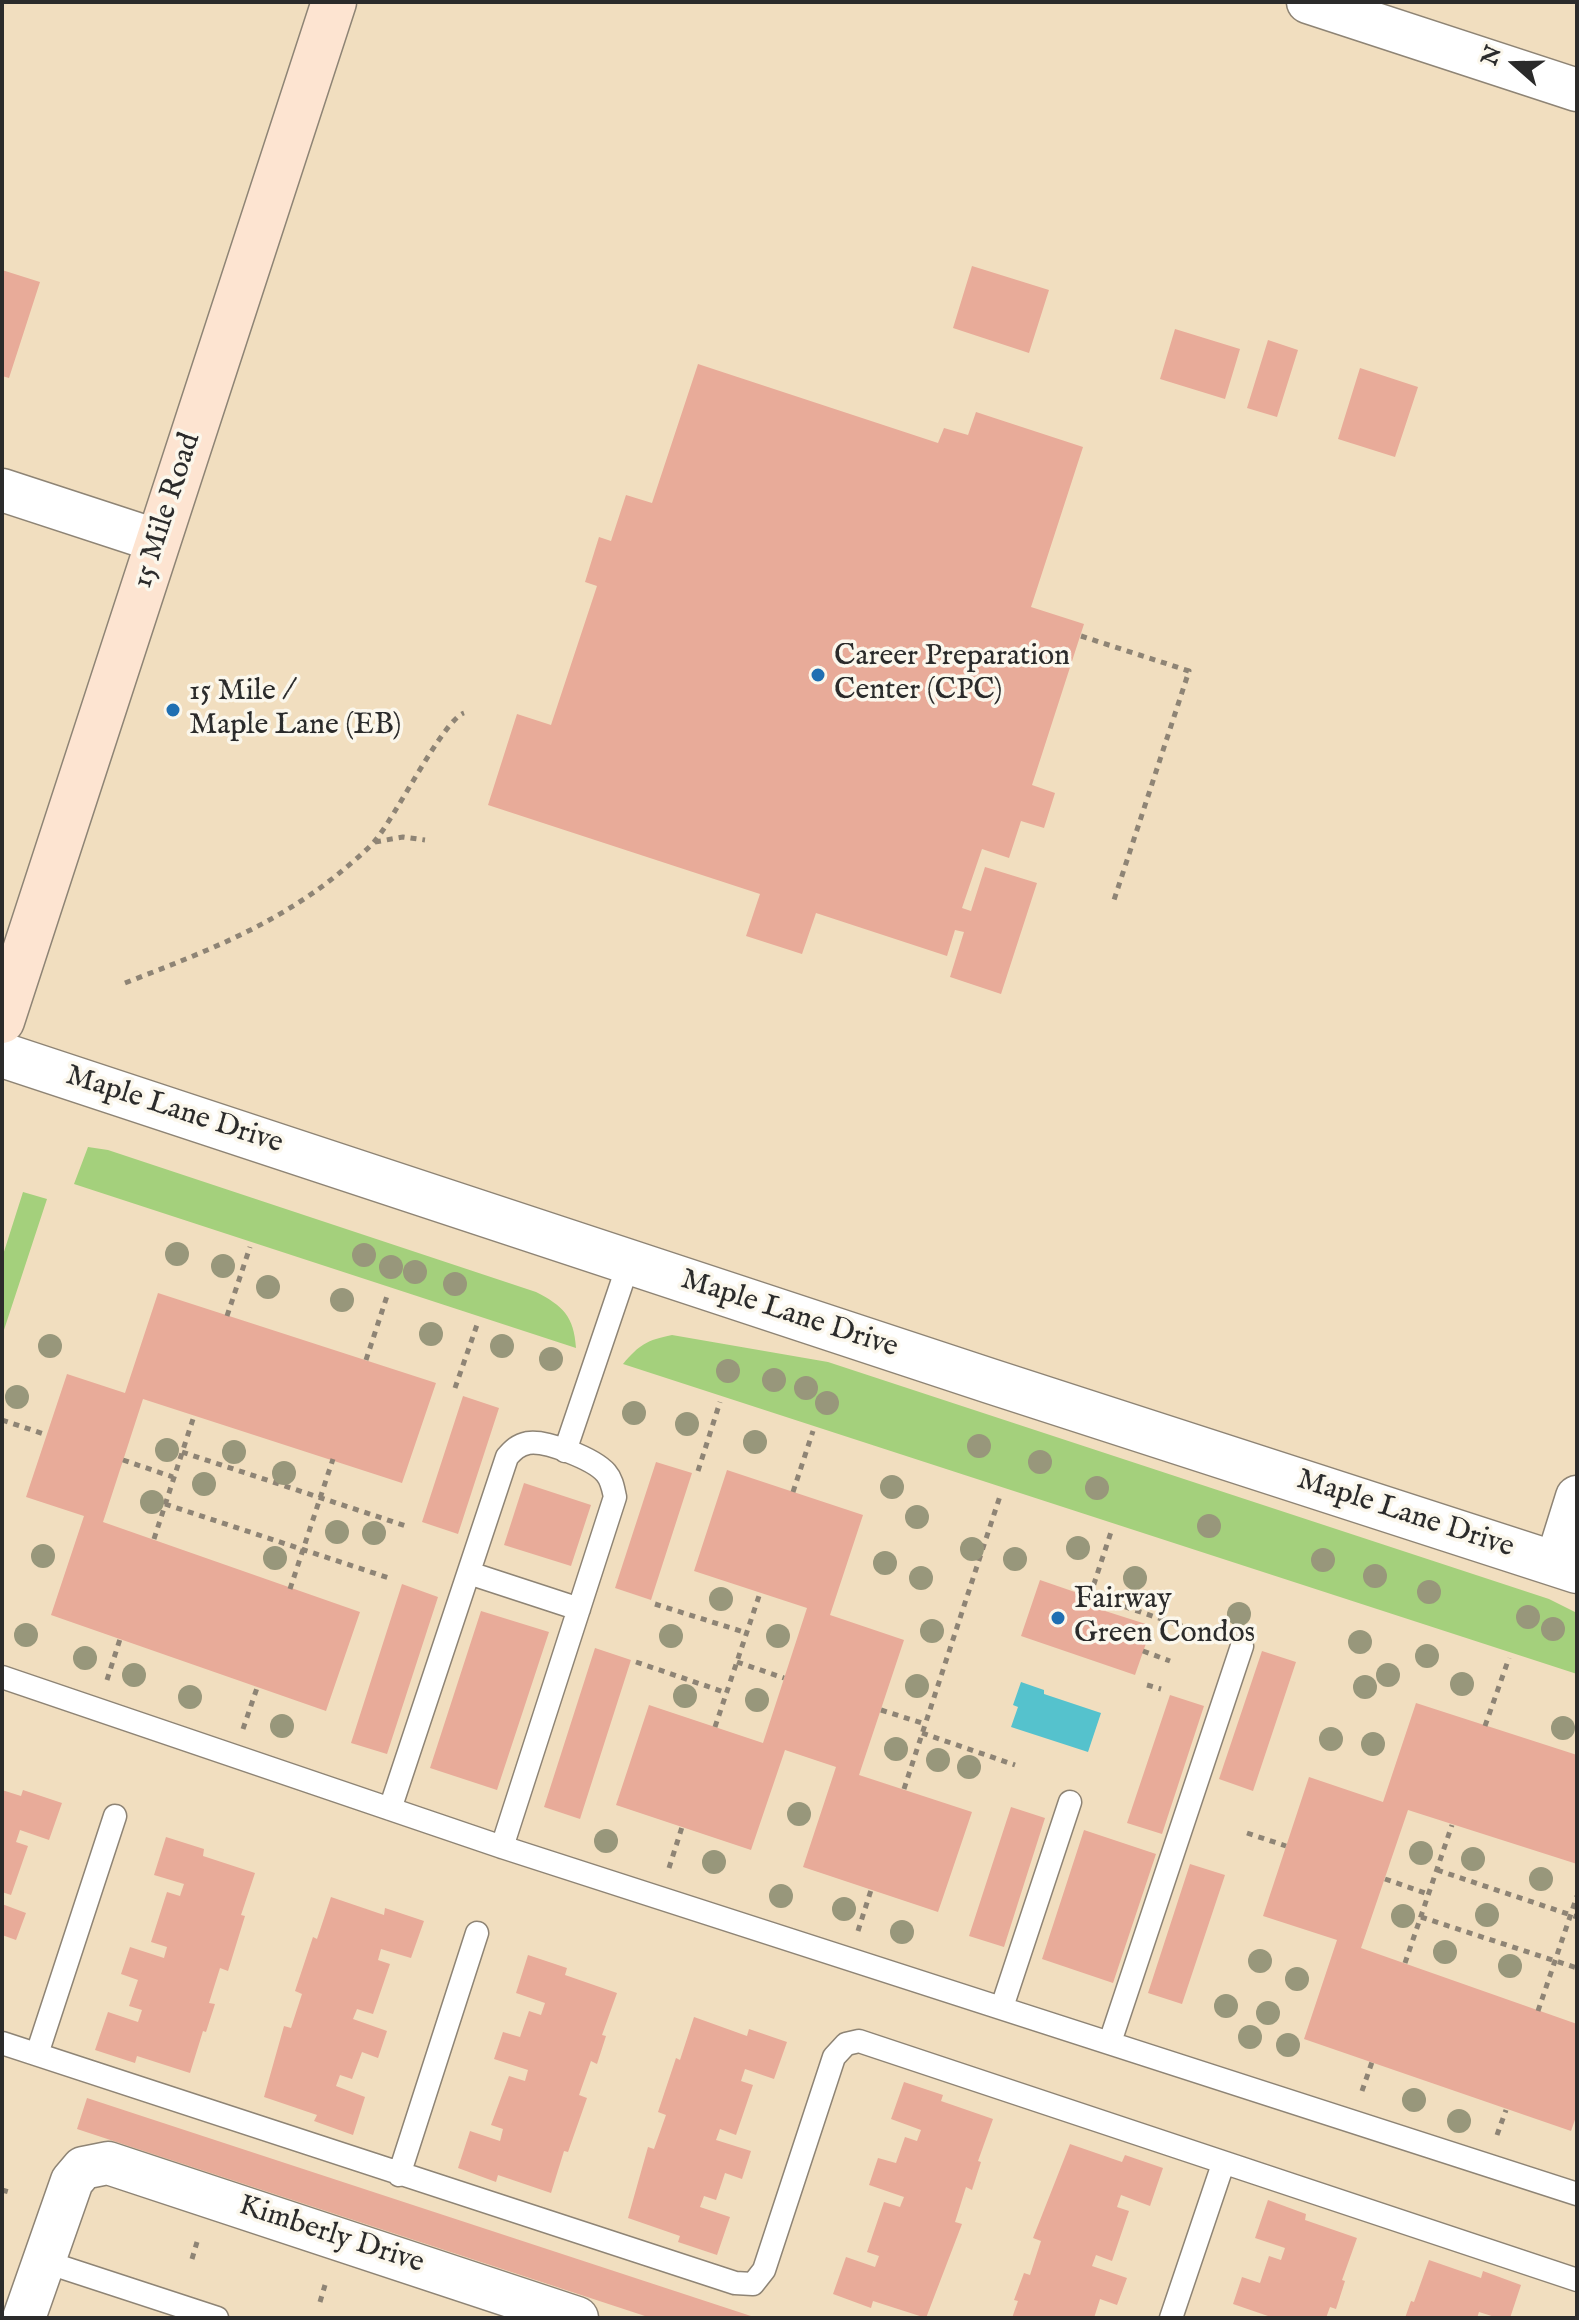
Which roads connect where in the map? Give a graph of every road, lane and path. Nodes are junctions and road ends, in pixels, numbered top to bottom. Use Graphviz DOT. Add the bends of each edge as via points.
graph roads {
  1 [pos="334,2"];
  2 [pos="1308,2"];
  3 [pos="1382,14"];
  4 [pos="1577,90"];
  5 [pos="2,490"];
  6 [pos="158,541"];
  7 [pos="1081,636"];
  8 [pos="464,713"];
  9 [pos="425,840"];
  10 [pos="374,843"];
  11 [pos="1114,900"];
  12 [pos="125,983"];
  13 [pos="2,1021"];
  14 [pos="2,1055"];
  15 [pos="250,1247"];
  16 [pos="629,1262"];
  17 [pos="388,1293"];
  18 [pos="227,1316"];
  19 [pos="478,1322"];
  20 [pos="366,1360"];
  21 [pos="455,1388"];
  22 [pos="720,1402"];
  23 [pos="194,1416"];
  24 [pos="2,1420"];
  25 [pos="813,1431"];
  26 [pos="47,1435"];
  27 [pos="565,1451"];
  28 [pos="182,1452"];
  29 [pos="333,1459"];
  30 [pos="123,1460"];
  31 [pos="698,1471"];
  32 [pos="173,1477"];
  33 [pos="793,1492"];
  34 [pos="1001,1493"];
  35 [pos="1577,1497"];
  36 [pos="320,1498"];
  37 [pos="165,1504"];
  38 [pos="409,1527"];
  39 [pos="1112,1529"];
  40 [pos="154,1539"];
  41 [pos="303,1549"];
  42 [pos="1566,1567"];
  43 [pos="469,1573"];
  44 [pos="392,1579"];
  45 [pos="290,1589"];
  46 [pos="760,1593"];
  47 [pos="655,1604"];
  48 [pos="579,1609"];
  49 [pos="1182,1626"];
  50 [pos="747,1633"];
  51 [pos="120,1639"];
  52 [pos="1242,1646"];
  53 [pos="1143,1651"];
  54 [pos="1509,1658"];
  55 [pos="1170,1661"];
  56 [pos="636,1662"];
  57 [pos="737,1662"];
  58 [pos="2,1677"];
  59 [pos="784,1678"];
  60 [pos="1147,1685"];
  61 [pos="257,1688"];
  62 [pos="104,1689"];
  63 [pos="1161,1689"];
  64 [pos="727,1693"];
  65 [pos="881,1710"];
  66 [pos="926,1725"];
  67 [pos="1485,1726"];
  68 [pos="715,1727"];
  69 [pos="922,1733"];
  70 [pos="241,1735"];
  71 [pos="1015,1765"];
  72 [pos="904,1789"];
  73 [pos="1070,1802"];
  74 [pos="390,1809"];
  75 [pos="115,1816"];
  76 [pos="1452,1825"];
  77 [pos="682,1827"];
  78 [pos="1247,1833"];
  79 [pos="1286,1846"];
  80 [pos="502,1847"];
  81 [pos="1437,1870"];
  82 [pos="667,1874"];
  83 [pos="1385,1879"];
  84 [pos="871,1890"];
  85 [pos="1428,1894"];
  86 [pos="1577,1896"];
  87 [pos="1574,1916"];
  88 [pos="1421,1917"];
  89 [pos="477,1933"];
  90 [pos="856,1935"];
  91 [pos="1555,1961"];
  92 [pos="1405,1963"];
  93 [pos="1577,1968"];
  94 [pos="1002,2007"];
  95 [pos="1538,2011"];
  96 [pos="1110,2042"];
  97 [pos="2,2043"];
  98 [pos="37,2054"];
  99 [pos="1372,2062"];
  100 [pos="1359,2099"];
  101 [pos="1506,2110"];
  102 [pos="1494,2146"];
  103 [pos="1223,2164"];
  104 [pos="399,2175"];
  105 [pos="2,2190"];
  106 [pos="12,2193"];
  107 [pos="1577,2194"];
  108 [pos="197,2242"];
  109 [pos="192,2259"];
  110 [pos="43,2261"];
  111 [pos="1577,2280"];
  112 [pos="325,2285"];
  113 [pos="320,2302"];
  114 [pos="24,2318"];
  115 [pos="217,2318"];
  116 [pos="577,2318"];
  117 [pos="1171,2318"];
  1 -- 6 [label="main road, 15 Mile Road"];
  2 -- 3 [label="street"];
  3 -- 4 [label="street"];
  5 -- 6 [label="street"];
  6 -- 13 [label="main road, 15 Mile Road"];
  7 -- 11 [label="path" via="1189,671"];
  8 -- 10 [label="path" via="444,732"];
  9 -- 10 [label="path" via="403,837"];
  10 -- 12 [label="path" via="271,921"];
  14 -- 16 [label="street, Maple Lane Drive"];
  15 -- 18 [label="path"];
  16 -- 27 [label="lane"];
  16 -- 42 [label="street, Maple Lane Drive"];
  17 -- 20 [label="path"];
  19 -- 21 [label="path"];
  22 -- 31 [label="path"];
  23 -- 28 [label="path"];
  24 -- 26 [label="path"];
  25 -- 33 [label="path"];
  27 -- 43 [label="lane" via="524,1443 507,1457"];
  27 -- 48 [label="lane" via="606,1473 615,1497"];
  28 -- 32 [label="path"];
  28 -- 36 [label="path"];
  29 -- 36 [label="path"];
  30 -- 32 [label="path"];
  32 -- 37 [label="path"];
  34 -- 66 [label="path"];
  35 -- 42 [label="street"];
  36 -- 38 [label="path"];
  36 -- 41 [label="path"];
  37 -- 40 [label="path"];
  37 -- 41 [label="path"];
  39 -- 49 [label="path" via="1090,1596"];
  41 -- 44 [label="path"];
  41 -- 45 [label="path"];
  43 -- 48 [label="lane"];
  43 -- 74 [label="lane"];
  46 -- 50 [label="path"];
  47 -- 50 [label="path"];
  48 -- 80 [label="lane"];
  50 -- 57 [label="path"];
  51 -- 62 [label="path"];
  52 -- 96 [label="lane"];
  53 -- 55 [label="path"];
  54 -- 67 [label="path"];
  56 -- 64 [label="path"];
  57 -- 59 [label="path"];
  57 -- 64 [label="path"];
  58 -- 74 [label="lane"];
  60 -- 63 [label="path"];
  61 -- 70 [label="path"];
  64 -- 68 [label="path"];
  65 -- 66 [label="path"];
  66 -- 69 [label="path"];
  69 -- 71 [label="path"];
  69 -- 72 [label="path"];
  73 -- 94 [label="lane"];
  74 -- 80 [label="lane"];
  75 -- 98 [label="lane"];
  76 -- 81 [label="path"];
  77 -- 82 [label="path"];
  78 -- 79 [label="path"];
  80 -- 94 [label="lane"];
  81 -- 85 [label="path"];
  81 -- 87 [label="path"];
  83 -- 85 [label="path"];
  84 -- 90 [label="path"];
  85 -- 88 [label="path"];
  86 -- 87 [label="path"];
  87 -- 91 [label="path"];
  88 -- 91 [label="path"];
  88 -- 92 [label="path"];
  89 -- 104 [label="lane"];
  91 -- 93 [label="path"];
  91 -- 95 [label="path"];
  94 -- 96 [label="lane"];
  96 -- 107 [label="lane"];
  97 -- 98 [label="lane"];
  98 -- 104 [label="lane"];
  99 -- 100 [label="path"];
  101 -- 102 [label="path"];
  103 -- 104 [label="lane" via="859,2041 846,2044 834,2057 764,2270 753,2284 735,2283"];
  103 -- 111 [label="lane"];
  103 -- 117 [label="lane"];
  105 -- 106 [label="path"];
  108 -- 109 [label="path"];
  110 -- 114 [label="street"];
  110 -- 115 [label="lane"];
  110 -- 116 [label="street, Kimberly Drive" via="72,2181 83,2168 108,2163"];
  112 -- 113 [label="path"];
}
